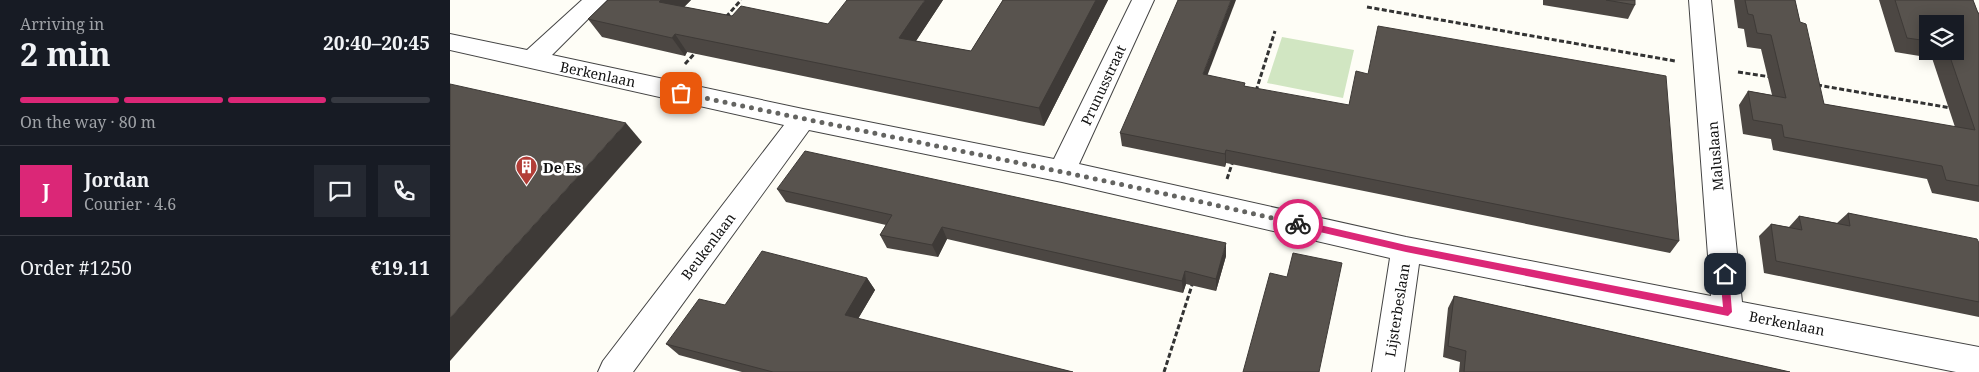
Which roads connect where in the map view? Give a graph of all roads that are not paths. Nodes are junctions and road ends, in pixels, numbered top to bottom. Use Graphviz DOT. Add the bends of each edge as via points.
graph roads {
  1 [pos="596,0"];
  2 [pos="1143,0"];
  3 [pos="1700,0"];
  4 [pos="450,42"];
  5 [pos="532,60"];
  6 [pos="803,119"];
  7 [pos="1062,171"];
  8 [pos="1406,249"];
  9 [pos="1728,312"];
  10 [pos="1979,362"];
  11 [pos="614,372"];
  12 [pos="1388,372"];
  1 -- 5 [label="street"];
  2 -- 7 [label="street, Prunusstraat"];
  3 -- 9 [label="street, Maluslaan"];
  4 -- 5 [label="street, Berkenlaan"];
  5 -- 6 [label="street, Berkenlaan"];
  6 -- 7 [label="street, Berkenlaan"];
  6 -- 11 [label="street, Beukenlaan"];
  7 -- 8 [label="street, Berkenlaan"];
  8 -- 9 [label="street, Berkenlaan"];
  8 -- 12 [label="street, Lijsterbeslaan"];
  9 -- 10 [label="street, Berkenlaan"];
}
